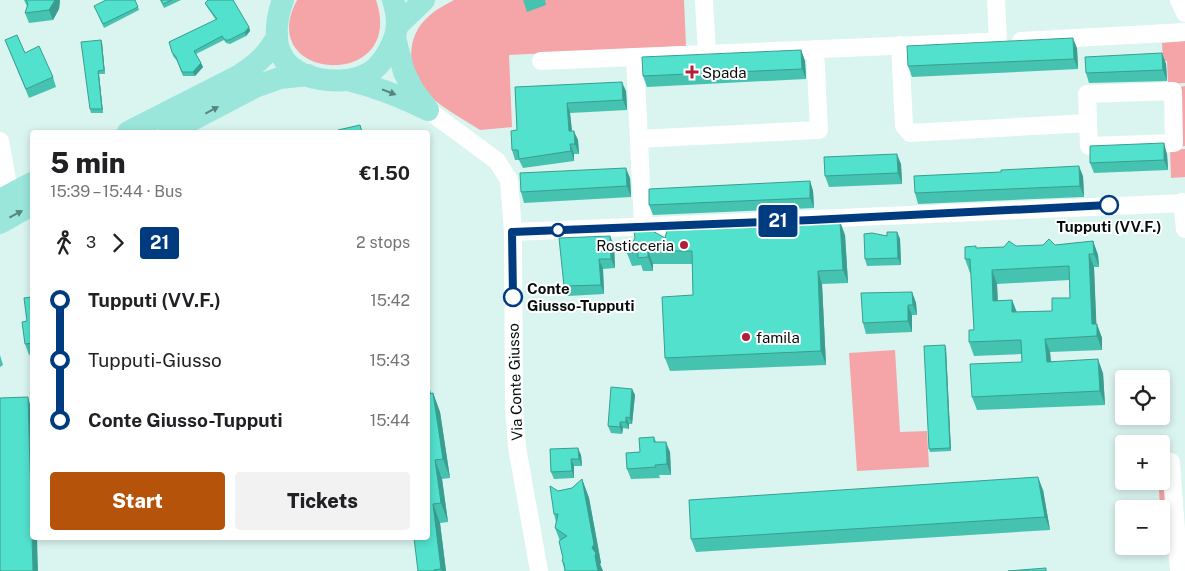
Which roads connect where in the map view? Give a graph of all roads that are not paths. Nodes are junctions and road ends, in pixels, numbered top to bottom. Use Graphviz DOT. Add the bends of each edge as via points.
graph roads {
  1 [pos="283,0"];
  2 [pos="393,0"];
  3 [pos="424,0"];
  4 [pos="704,0"];
  5 [pos="996,0"];
  6 [pos="1179,0"];
  7 [pos="1185,13"];
  8 [pos="396,32"];
  9 [pos="1185,32"];
  10 [pos="277,37"];
  11 [pos="998,42"];
  12 [pos="900,45"];
  13 [pos="815,49"];
  14 [pos="707,53"];
  15 [pos="635,57"];
  16 [pos="541,61"];
  17 [pos="308,76"];
  18 [pos="348,80"];
  19 [pos="428,110"];
  20 [pos="1088,123"];
  21 [pos="132,130"];
  22 [pos="173,130"];
  23 [pos="639,139"];
  24 [pos="0,141"];
  25 [pos="30,184"];
  26 [pos="5,198"];
  27 [pos="1184,202"];
  28 [pos="30,206"];
  29 [pos="0,223"];
  30 [pos="643,227"];
  31 [pos="1185,227"];
  32 [pos="512,232"];
  33 [pos="1171,462"];
  34 [pos="1181,547"];
  35 [pos="539,571"];
  36 [pos="1179,571"];
  1 -- 10 [label="main road"];
  2 -- 8 [label="main road"];
  3 -- 8 [label="main road"];
  4 -- 14 [label="street"];
  5 -- 11 [label="street"];
  6 -- 7 [label="street"];
  8 -- 18 [label="main road" via="389,52 379,65 366,75"];
  8 -- 19 [label="main road" via="404,72"];
  9 -- 11 [label="street"];
  10 -- 17 [label="main road" via="282,55 294,69"];
  10 -- 21 [label="main road" via="269,52 240,75"];
  11 -- 12 [label="street"];
  12 -- 13 [label="street"];
  12 -- 20 [label="street" via="904,126 910,133"];
  13 -- 14 [label="street"];
  13 -- 23 [label="street" via="819,130"];
  14 -- 15 [label="street"];
  15 -- 16 [label="street"];
  15 -- 23 [label="street"];
  17 -- 18 [label="main road"];
  22 -- 17 [label="main road, one-way" via="257,86 280,78"];
  18 -- 19 [label="main road, one-way" via="398,95"];
  19 -- 32 [label="street, Via Conte Giusso" via="497,161 509,180"];
  20 -- 20 [label="street" via="1087,94 1173,91 1174,142 1089,146"];
  23 -- 30 [label="street"];
  24 -- 26 [label="street"];
  25 -- 26 [label="main road"];
  27 -- 30 [label="street"];
  27 -- 31 [label="street"];
  29 -- 28 [label="main road, one-way"];
  30 -- 32 [label="street"];
  32 -- 35 [label="street, Via Conte Giusso" via="517,448"];
  33 -- 34 [label="street"];
  34 -- 36 [label="street"];
}
